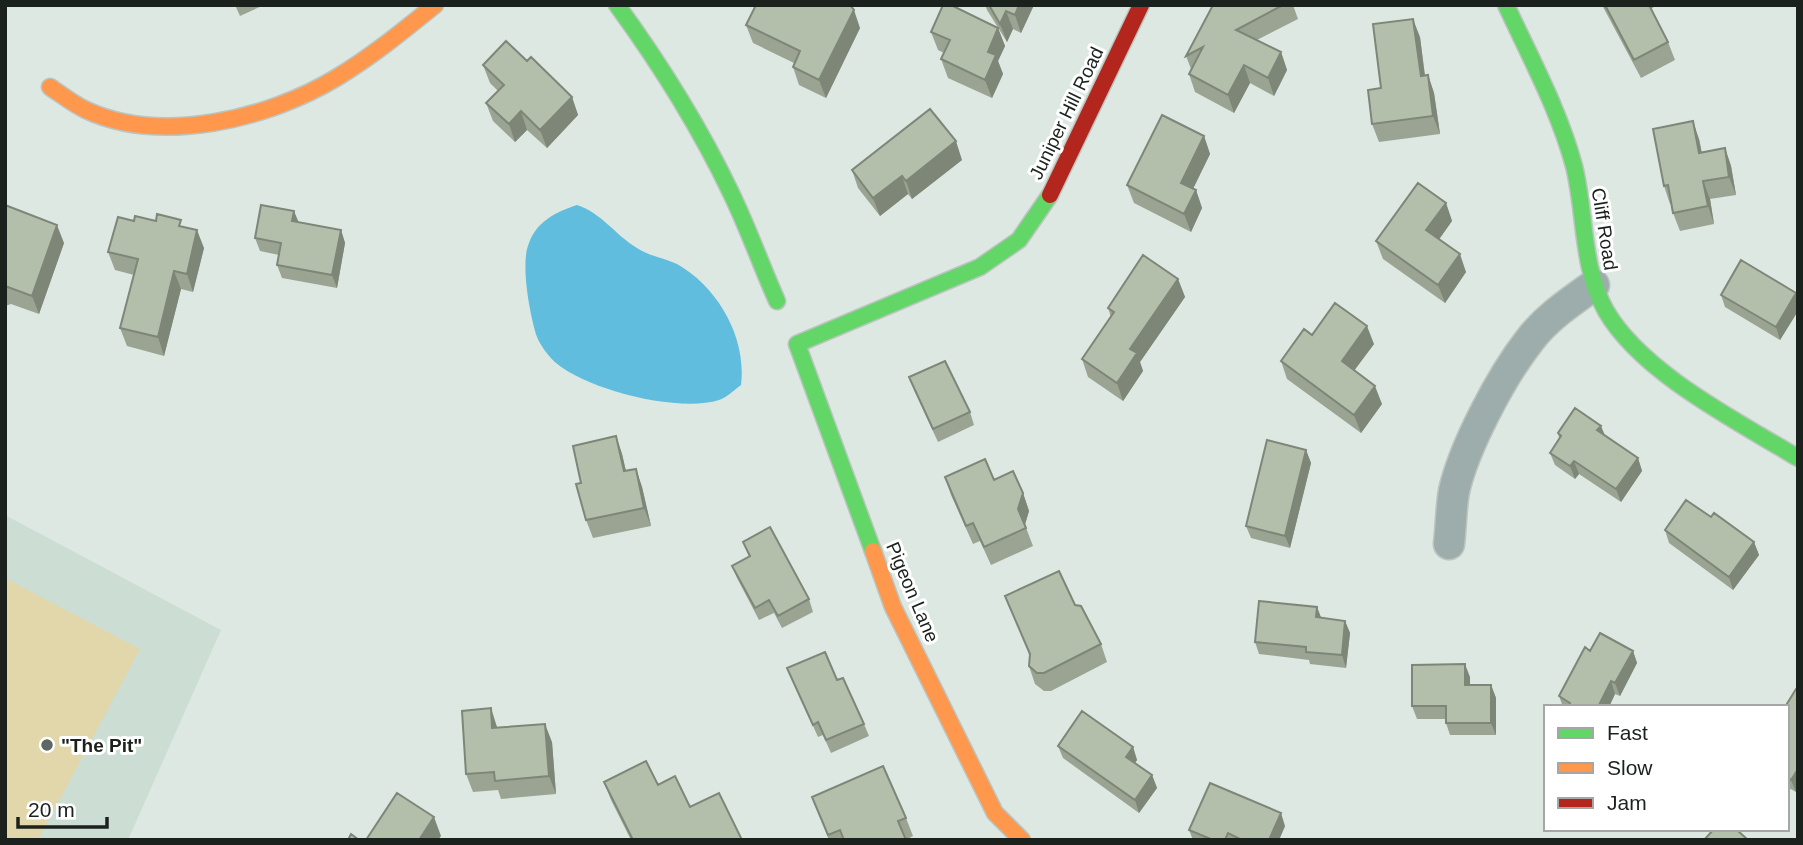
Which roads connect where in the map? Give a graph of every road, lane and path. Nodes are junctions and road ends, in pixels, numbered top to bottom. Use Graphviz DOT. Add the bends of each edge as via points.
graph roads {
  1 [pos="435,5"];
  2 [pos="617,5"];
  3 [pos="1141,5"];
  4 [pos="1506,5"];
  5 [pos="50,87"];
  6 [pos="1594,285"];
  7 [pos="777,301"];
  8 [pos="797,344"];
  9 [pos="1798,458"];
  10 [pos="1449,544"];
  11 [pos="1021,840"];
  1 -- 5 [label="street" via="334,79 276,107 231,120 179,128 133,125 89,112"];
  2 -- 7 [label="street" via="643,40 719,170"];
  3 -- 8 [label="street, Juniper Hill Road" via="1056,187 1018,240 980,267"];
  4 -- 6 [label="street, Cliff Road" via="1574,167"];
  6 -- 9 [label="street, Cliff Road" via="1616,326 1653,362 1699,397"];
  6 -- 10 [label="street" via="1557,311 1529,340 1503,381 1466,453 1454,492"];
  8 -- 11 [label="street, Pigeon Lane" via="893,607 995,813"];
}
